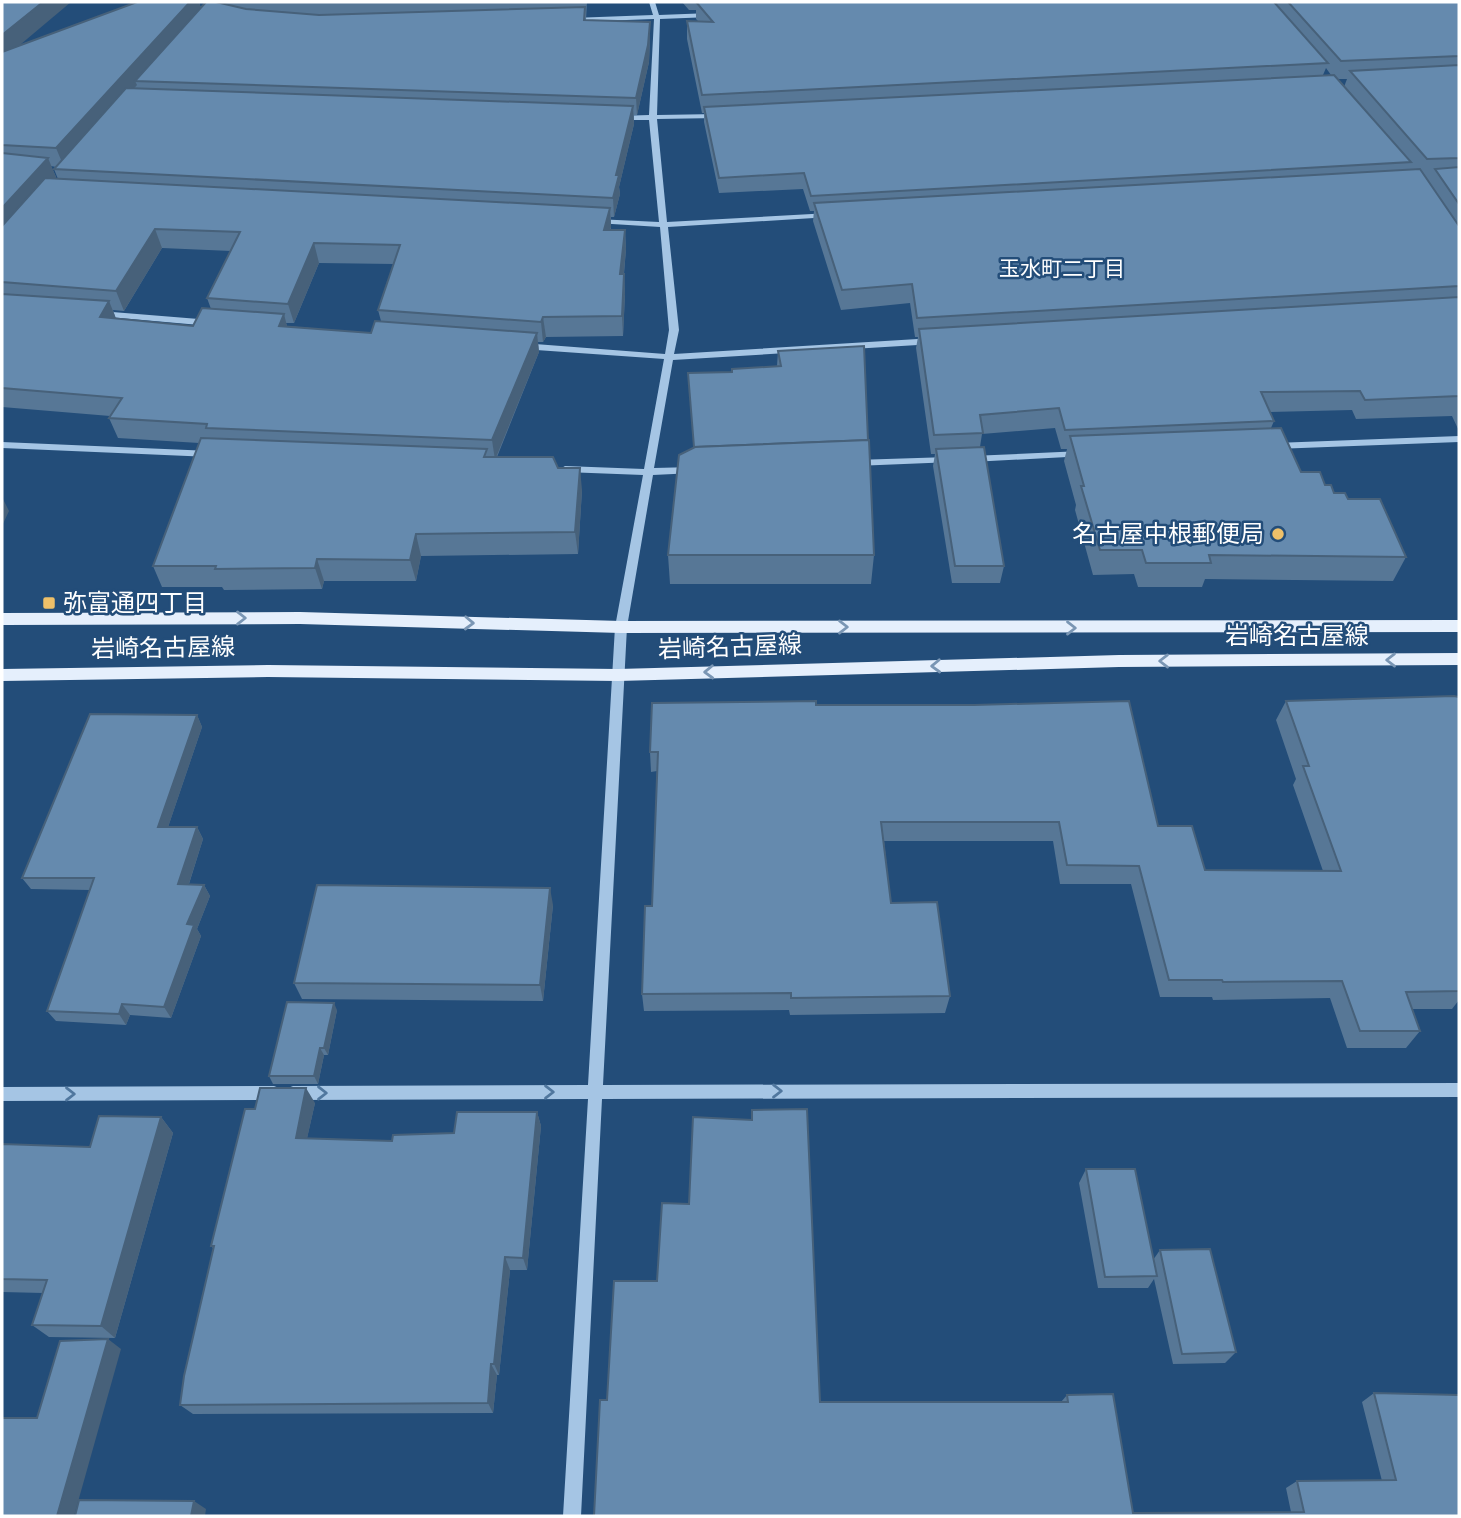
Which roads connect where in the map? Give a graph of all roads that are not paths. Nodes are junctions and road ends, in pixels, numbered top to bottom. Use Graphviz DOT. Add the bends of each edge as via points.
graph roads {
  1 [pos="652,2"];
  2 [pos="724,14"];
  3 [pos="657,18"];
  4 [pos="560,20"];
  5 [pos="723,116"];
  6 [pos="612,118"];
  7 [pos="653,120"];
  8 [pos="845,214"];
  9 [pos="580,220"];
  10 [pos="663,225"];
  11 [pos="85,313"];
  12 [pos="224,324"];
  13 [pos="946,341"];
  14 [pos="516,346"];
  15 [pos="669,357"];
  16 [pos="1459,439"];
  17 [pos="2,445"];
  18 [pos="1265,447"];
  19 [pos="222,454"];
  20 [pos="1098,454"];
  21 [pos="848,464"];
  22 [pos="552,468"];
  23 [pos="709,470"];
  24 [pos="648,472"];
  25 [pos="2,619"];
  26 [pos="1459,626"];
  27 [pos="621,627"];
  28 [pos="1459,659"];
  29 [pos="2,675"];
  30 [pos="618,675"];
  31 [pos="1459,1090"];
  32 [pos="595,1092"];
  33 [pos="2,1094"];
  34 [pos="572,1516"];
  1 -- 3 [label="street"];
  2 -- 3 [label="street"];
  3 -- 4 [label="street"];
  3 -- 7 [label="street"];
  5 -- 7 [label="street"];
  6 -- 7 [label="street"];
  7 -- 10 [label="street"];
  8 -- 10 [label="street"];
  9 -- 10 [label="street"];
  10 -- 15 [label="street" via="674,330"];
  11 -- 12 [label="street"];
  13 -- 15 [label="street"];
  14 -- 15 [label="street"];
  15 -- 24 [label="street"];
  16 -- 18 [label="street"];
  17 -- 19 [label="street"];
  20 -- 21 [label="street"];
  22 -- 24 [label="street"];
  23 -- 24 [label="street"];
  24 -- 27 [label="street"];
  25 -- 27 [label="main road, 岩崎名古屋線, one-way" via="300,618"];
  27 -- 26 [label="main road, 岩崎名古屋線, one-way"];
  27 -- 30 [label="street"];
  28 -- 30 [label="main road, 岩崎名古屋線, one-way" via="1119,661"];
  29 -- 30 [label="main road, 岩崎名古屋線" via="268,671"];
  30 -- 32 [label="street"];
  32 -- 31 [label="street, one-way"];
  33 -- 32 [label="street, one-way"];
  32 -- 34 [label="street"];
}
